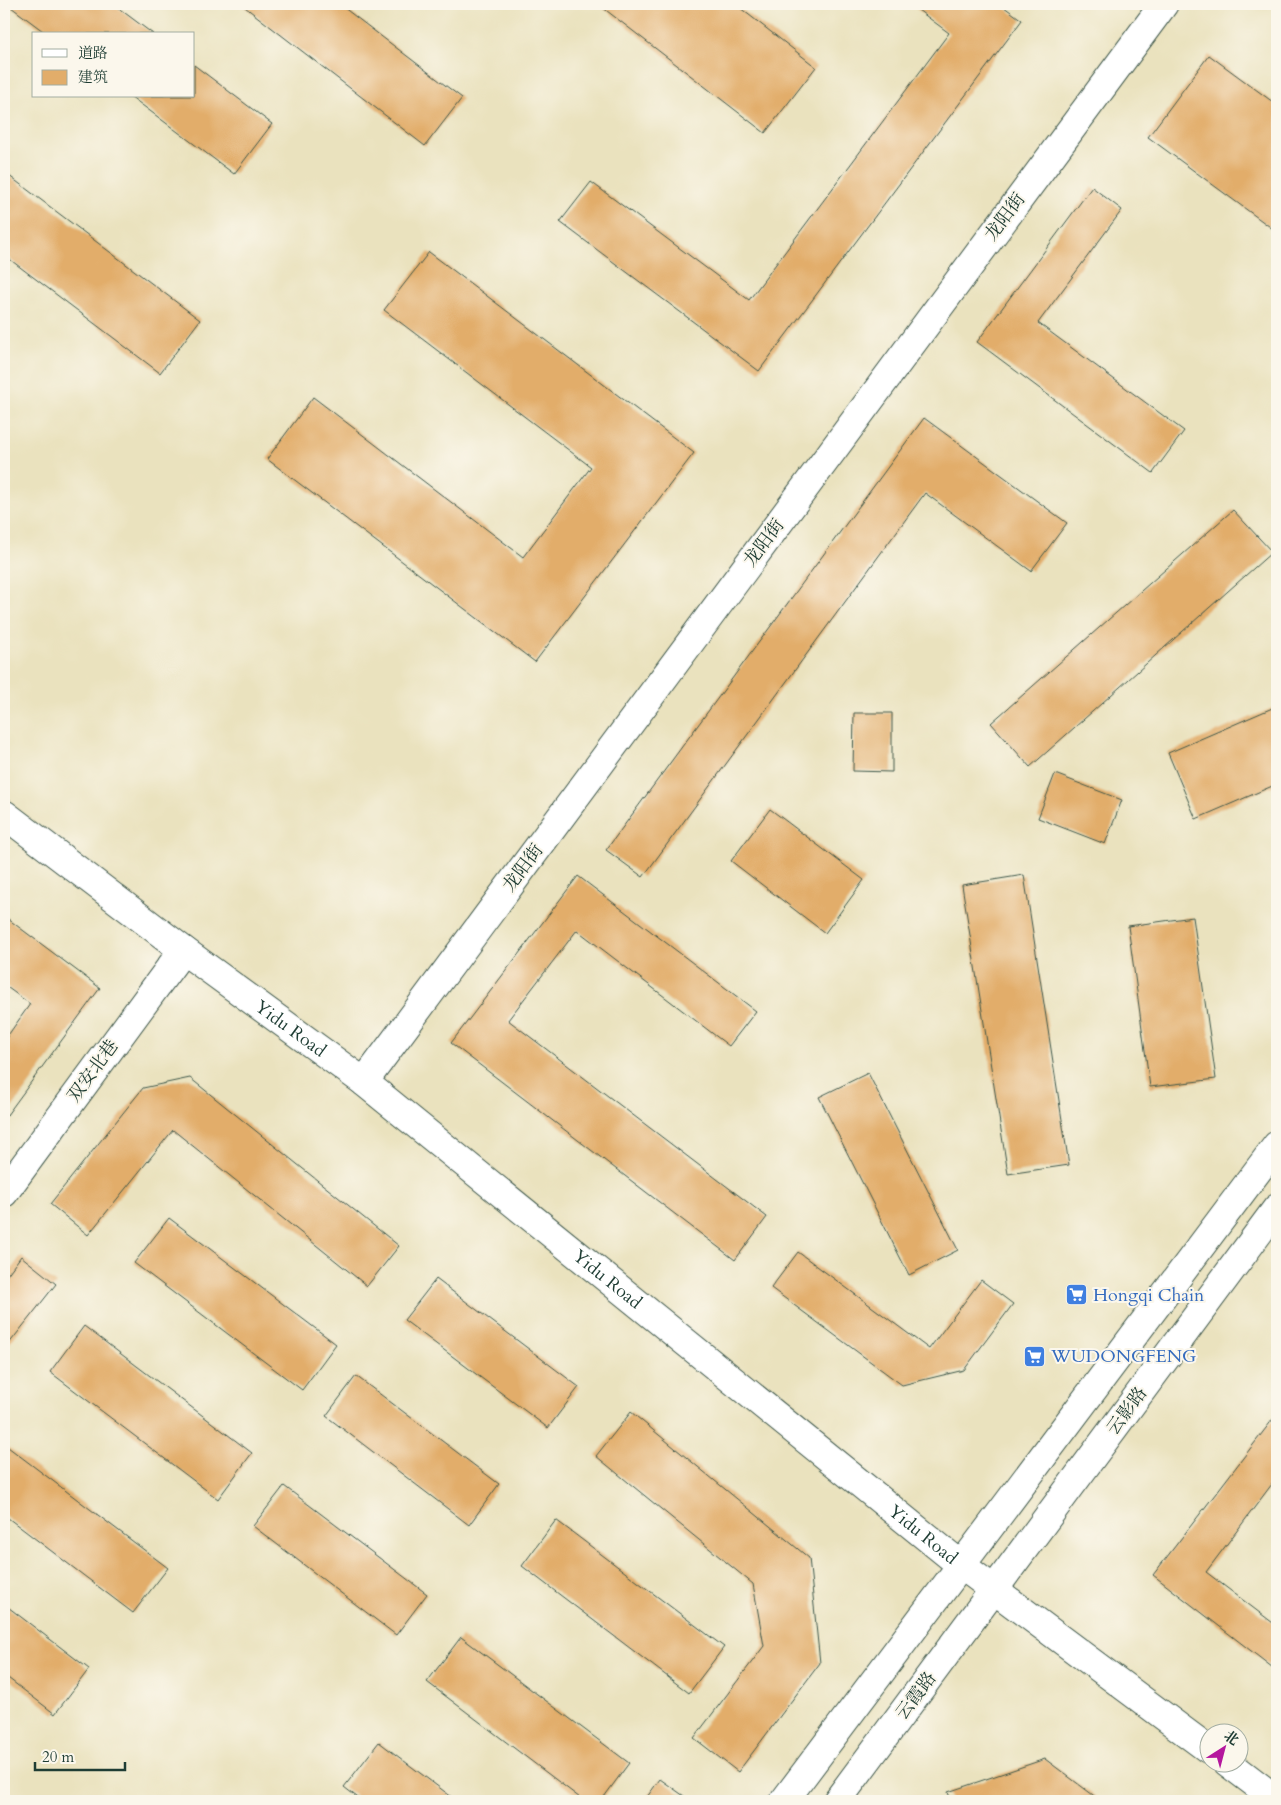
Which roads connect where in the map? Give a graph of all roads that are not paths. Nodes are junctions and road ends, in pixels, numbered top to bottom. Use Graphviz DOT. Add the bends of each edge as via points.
graph roads {
  1 [pos="1164,4"];
  2 [pos="4,814"];
  3 [pos="183,950"];
  4 [pos="364,1082"];
  5 [pos="1277,1144"];
  6 [pos="4,1192"];
  7 [pos="1277,1208"];
  8 [pos="961,1565"];
  9 [pos="995,1590"];
  10 [pos="1198,1742"];
  11 [pos="1240,1772"];
  12 [pos="1277,1800"];
  13 [pos="784,1801"];
  14 [pos="837,1801"];
  1 -- 4 [label="street, 龙阳街"];
  2 -- 3 [label="street, Yidu Road"];
  3 -- 4 [label="street, Yidu Road"];
  3 -- 6 [label="street, 双安北巷"];
  4 -- 8 [label="street, Yidu Road"];
  5 -- 8 [label="street"];
  7 -- 9 [label="street, 云影路"];
  8 -- 9 [label="street, Yidu Road"];
  8 -- 13 [label="street"];
  9 -- 10 [label="street, Yidu Road"];
  9 -- 14 [label="street, 云霞路"];
  11 -- 12 [label="street"];
}
